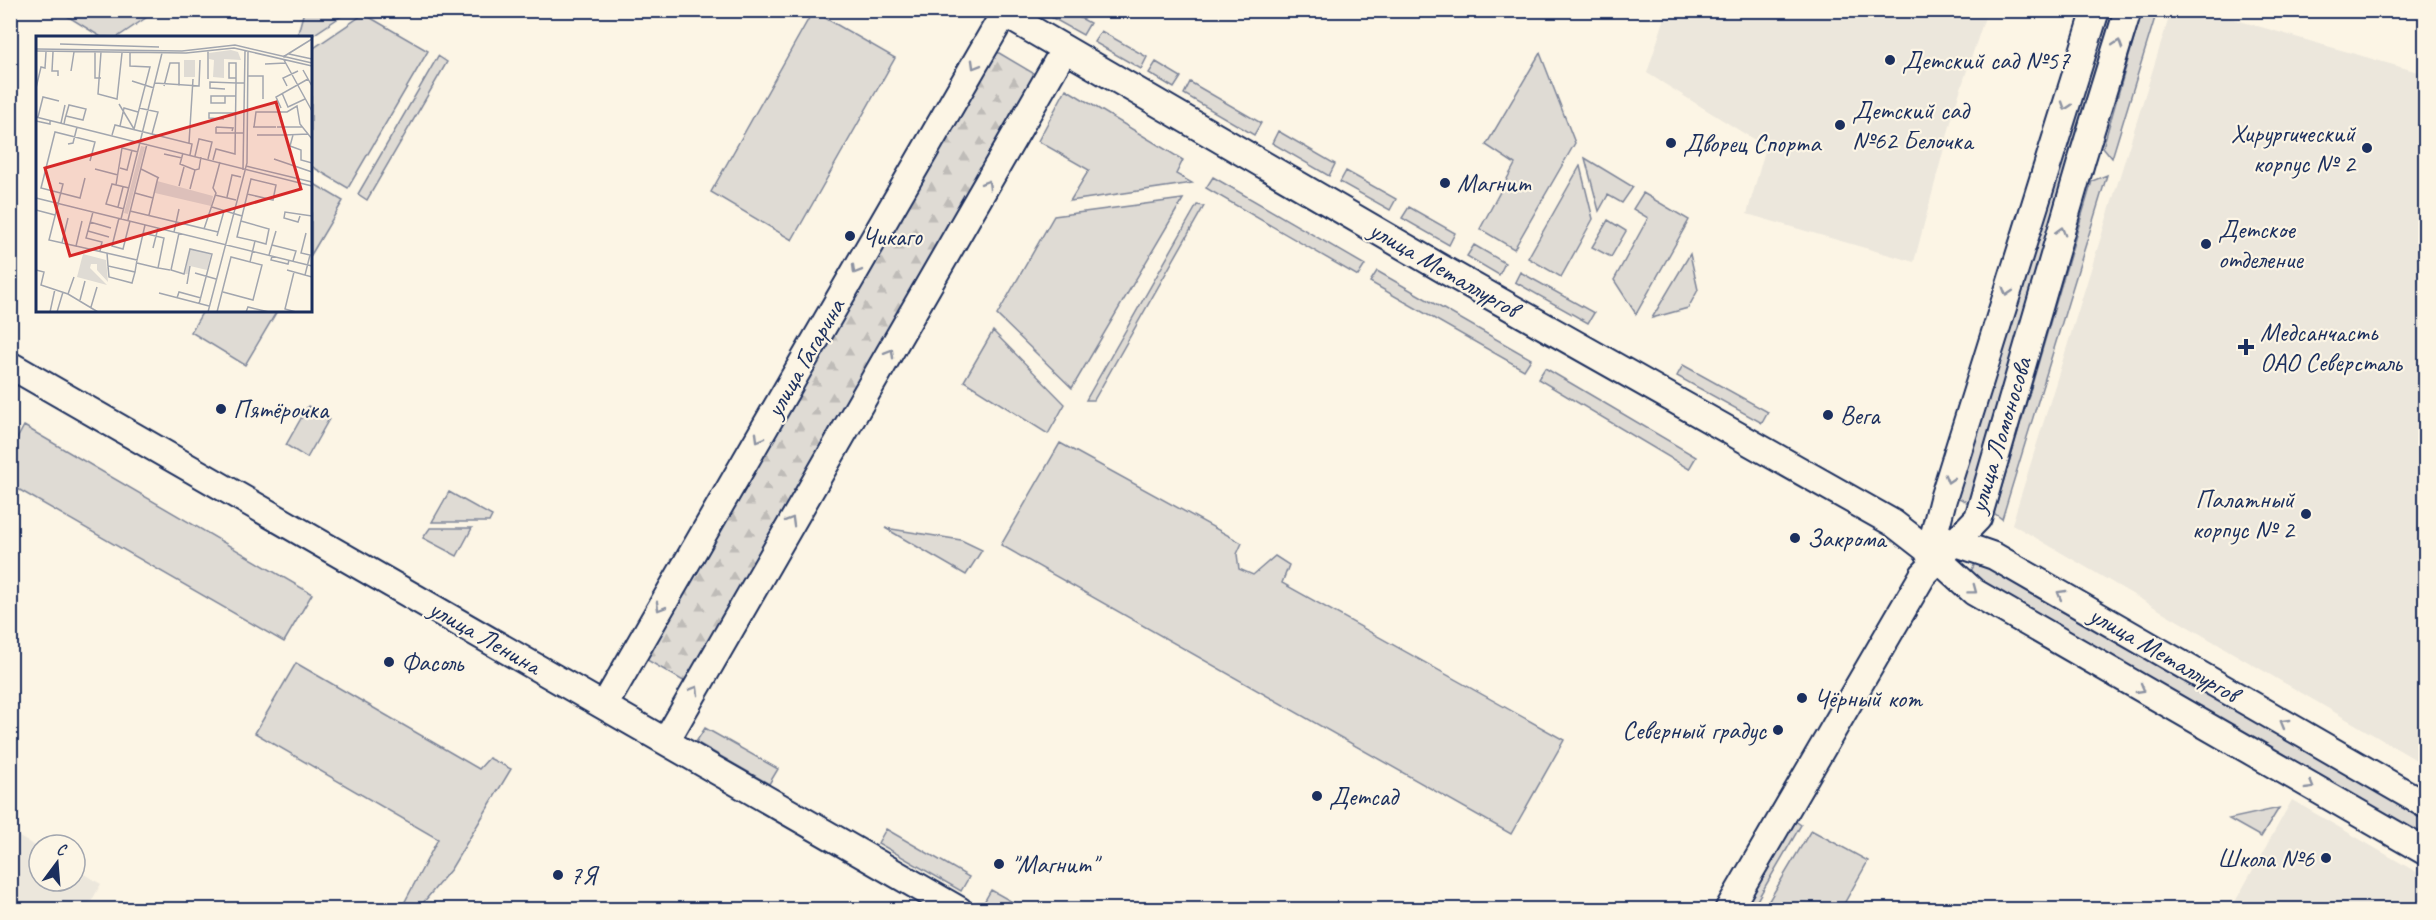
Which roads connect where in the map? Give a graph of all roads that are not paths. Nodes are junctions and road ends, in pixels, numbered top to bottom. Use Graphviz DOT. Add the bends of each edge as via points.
graph roads {
  1 [pos="2096,10"];
  2 [pos="2128,10"];
  3 [pos="1003,12"];
  4 [pos="1064,50"];
  5 [pos="10,365"];
  6 [pos="1936,553"];
  7 [pos="604,706"];
  8 [pos="666,741"];
  9 [pos="2426,805"];
  10 [pos="2426,852"];
  11 [pos="959,909"];
  12 [pos="1728,909"];
  1 -- 6 [label="street, улица Ломоносова, one-way" via="1943,499"];
  6 -- 2 [label="street, улица Ломоносова, one-way" via="1978,518"];
  3 -- 4 [label="street, улица Металлургов"];
  3 -- 7 [label="street, улица Гагарина, one-way"];
  4 -- 6 [label="street, улица Металлургов" via="1893,523"];
  8 -- 4 [label="street, one-way"];
  5 -- 7 [label="street, улица Ленина"];
  9 -- 6 [label="street, улица Металлургов, one-way" via="1994,556"];
  6 -- 10 [label="street, улица Металлургов, one-way" via="1974,592"];
  6 -- 12 [label="street, улица Ломоносова"];
  7 -- 8 [label="street, улица Ленина"];
  8 -- 11 [label="street, улица Ленина"];
}
